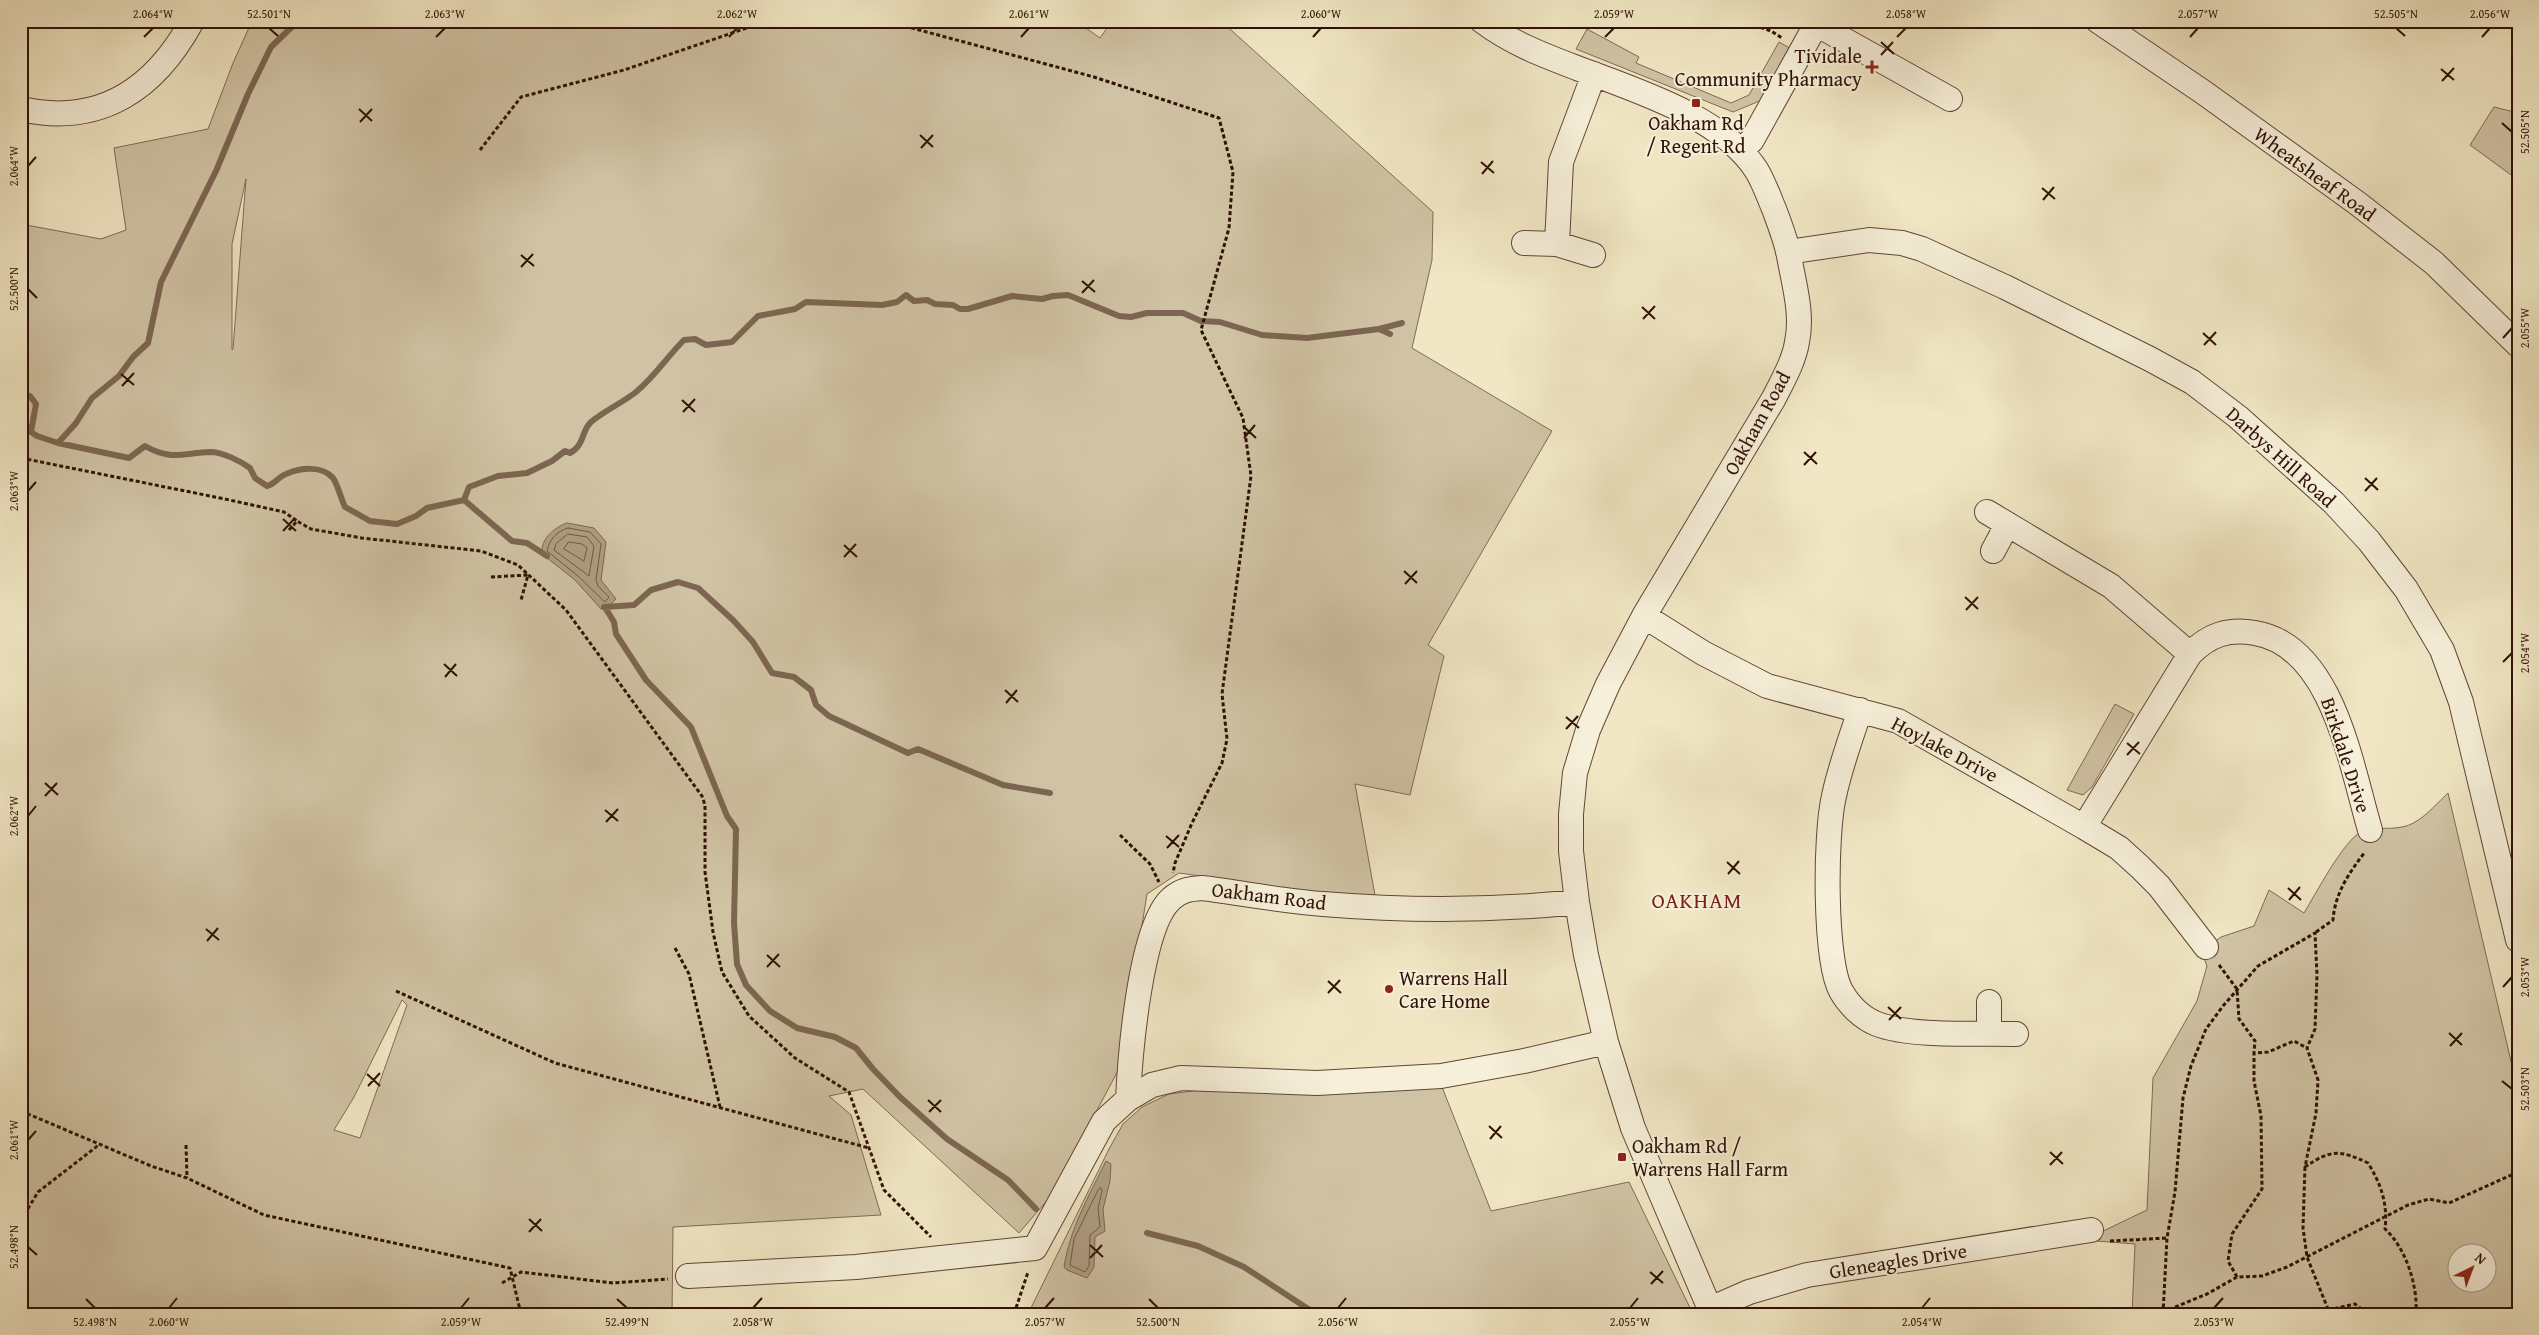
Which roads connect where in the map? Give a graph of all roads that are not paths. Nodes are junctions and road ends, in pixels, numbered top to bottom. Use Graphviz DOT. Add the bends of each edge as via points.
graph roads {
  1 [pos="192,21"];
  2 [pos="1482,21"];
  3 [pos="2098,21"];
  4 [pos="1817,23"];
  5 [pos="1594,74"];
  6 [pos="1950,99"];
  7 [pos="21,109"];
  8 [pos="1740,151"];
  9 [pos="1524,243"];
  10 [pos="1557,244"];
  11 [pos="1788,252"];
  12 [pos="1593,255"];
  13 [pos="2518,345"];
  14 [pos="1987,512"];
  15 [pos="2007,525"];
  16 [pos="1993,551"];
  17 [pos="1644,616"];
  18 [pos="2190,654"];
  19 [pos="1860,710"];
  20 [pos="2084,827"];
  21 [pos="2370,830"];
  22 [pos="1577,902"];
  23 [pos="2518,940"];
  24 [pos="2206,946"];
  25 [pos="1988,1002"];
  26 [pos="1989,1033"];
  27 [pos="2016,1034"];
  28 [pos="1606,1042"];
  29 [pos="1128,1099"];
  30 [pos="2091,1230"];
  31 [pos="688,1276"];
  32 [pos="1711,1311"];
  1 -- 7 [label="street" via="168,57 146,80 109,106 64,114"];
  2 -- 5 [label="street, Oakham Road" via="1531,50"];
  3 -- 13 [label="street, Wheatsheaf Road" via="2365,209 2434,263"];
  4 -- 6 [label="street"];
  4 -- 8 [label="street" via="1752,140"];
  5 -- 8 [label="street, Oakham Road" via="1667,104 1712,127"];
  5 -- 10 [label="street" via="1561,162"];
  8 -- 11 [label="street, Oakham Road" via="1757,172"];
  9 -- 10 [label="street"];
  10 -- 12 [label="street"];
  11 -- 17 [label="street, Oakham Road" via="1798,320 1792,358 1774,398"];
  11 -- 23 [label="street, Darbys Hill Road" via="1869,240 1902,243 1964,268 2192,382 2238,417 2334,503 2406,589 2442,650 2461,702"];
  14 -- 15 [label="street"];
  15 -- 16 [label="street"];
  15 -- 18 [label="street" via="2111,586"];
  17 -- 19 [label="street, Hoylake Drive" via="1703,653 1767,686"];
  17 -- 22 [label="street, Oakham Road" via="1608,684 1574,773 1571,851"];
  18 -- 20 [label="street, Birkdale Drive"];
  18 -- 21 [label="street, Birkdale Drive" via="2212,637 2240,630 2277,638 2292,648 2327,692"];
  19 -- 20 [label="street, Hoylake Drive" via="1898,721"];
  19 -- 26 [label="street" via="1833,798 1828,842 1828,900 1834,971 1841,991 1857,1012 1877,1024 1907,1031"];
  20 -- 24 [label="street, Hoylake Drive" via="2119,848 2140,867"];
  22 -- 28 [label="street, Oakham Road"];
  22 -- 29 [label="street, Oakham Road" via="1422,910 1321,904 1202,888 1183,890 1169,900 1152,933 1136,1004"];
  25 -- 26 [label="street"];
  26 -- 27 [label="street"];
  28 -- 29 [label="street" via="1441,1076 1317,1083 1181,1078 1152,1085"];
  28 -- 32 [label="street, Oakham Road" via="1633,1128"];
  29 -- 31 [label="street" via="1104,1121 1035,1248 856,1267"];
  30 -- 32 [label="street, Gleneagles Drive" via="1807,1275 1749,1292"];
}
